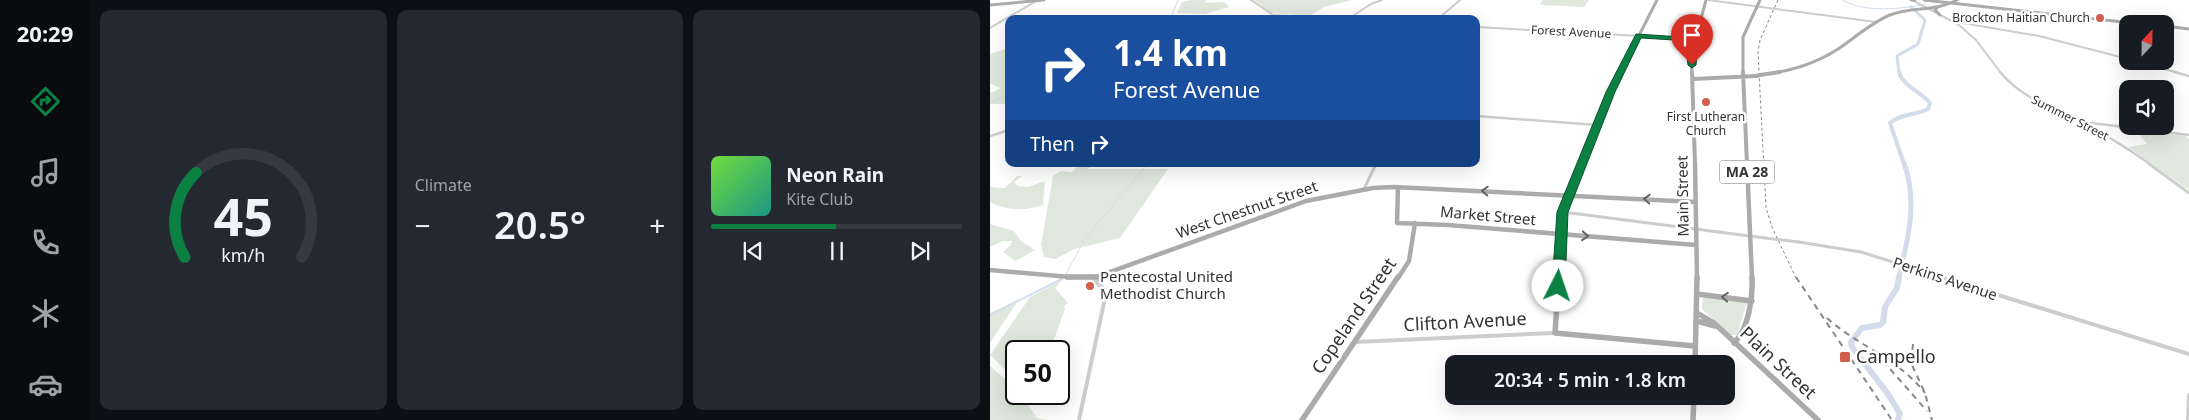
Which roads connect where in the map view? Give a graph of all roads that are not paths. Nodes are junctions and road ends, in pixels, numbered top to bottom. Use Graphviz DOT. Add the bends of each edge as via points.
graph roads {
  1 [pos="1038,0"];
  2 [pos="1044,0"];
  3 [pos="1251,0"];
  4 [pos="1382,0"];
  5 [pos="1460,0"];
  6 [pos="1658,0"];
  7 [pos="1707,0"];
  8 [pos="1760,0"];
  9 [pos="1913,0"];
  10 [pos="1924,0"];
  11 [pos="1957,0"];
  12 [pos="1930,1"];
  13 [pos="1952,3"];
  14 [pos="990,5"];
  15 [pos="1757,6"];
  16 [pos="1916,7"];
  17 [pos="1938,7"];
  18 [pos="1924,8"];
  19 [pos="1012,15"];
  20 [pos="1274,15"];
  21 [pos="1354,15"];
  22 [pos="1443,15"];
  23 [pos="1940,15"];
  24 [pos="1005,19"];
  25 [pos="1876,22"];
  26 [pos="1954,22"];
  27 [pos="2119,22"];
  28 [pos="1480,27"];
  29 [pos="2174,27"];
  30 [pos="990,28"];
  31 [pos="2189,29"];
  32 [pos="1639,36"];
  33 [pos="1695,40"];
  34 [pos="2119,58"];
  35 [pos="2167,70"];
  36 [pos="2189,76"];
  37 [pos="1693,78"];
  38 [pos="1743,78"];
  39 [pos="1480,116"];
  40 [pos="2077,121"];
  41 [pos="1597,125"];
  42 [pos="1005,131"];
  43 [pos="990,136"];
  44 [pos="2189,136"];
  45 [pos="1375,167"];
  46 [pos="1398,187"];
  47 [pos="1364,189"];
  48 [pos="2189,193"];
  49 [pos="1569,195"];
  50 [pos="1696,202"];
  51 [pos="1563,212"];
  52 [pos="1415,223"];
  53 [pos="1696,228"];
  54 [pos="1561,234"];
  55 [pos="1750,236"];
  56 [pos="1696,246"];
  57 [pos="990,270"];
  58 [pos="1096,277"];
  59 [pos="1697,294"];
  60 [pos="1752,301"];
  61 [pos="1697,313"];
  62 [pos="1697,321"];
  63 [pos="1717,327"];
  64 [pos="1555,333"];
  65 [pos="1355,342"];
  66 [pos="1734,343"];
  67 [pos="1695,346"];
  68 [pos="2189,354"];
  69 [pos="1695,355"];
  70 [pos="2189,394"];
  71 [pos="1694,405"];
  72 [pos="1079,420"];
  73 [pos="1302,420"];
  74 [pos="1693,420"];
  75 [pos="1818,420"];
  76 [pos="2188,420"];
  1 -- 2 [label="main road"];
  1 -- 14 [label="main road"];
  1 -- 19 [label="street"];
  3 -- 20 [label="street"];
  4 -- 21 [label="street"];
  5 -- 22 [label="street"];
  6 -- 32 [label="main road"];
  7 -- 15 [label="street"];
  7 -- 33 [label="main road, Main Street"];
  8 -- 15 [label="main road, MA 28"];
  9 -- 16 [label="street"];
  10 -- 12 [label="main road"];
  11 -- 13 [label="main road"];
  12 -- 13 [label="main road"];
  13 -- 17 [label="main road"];
  13 -- 27 [label="main road"];
  15 -- 25 [label="street"];
  15 -- 38 [label="main road, MA 28" via="1743,37"];
  16 -- 18 [label="main road"];
  16 -- 25 [label="main road"];
  17 -- 18 [label="main road"];
  17 -- 23 [label="main road" via="1935,10"];
  18 -- 23 [label="street, Summer Street"];
  23 -- 26 [label="street, Summer Street"];
  24 -- 30 [label="street"];
  25 -- 38 [label="main road" via="1816,61 1794,70"];
  26 -- 34 [label="street" via="2039,36"];
  26 -- 40 [label="street, Summer Street" via="1973,37 2013,86 2041,105"];
  28 -- 32 [label="street, Forest Avenue"];
  29 -- 31 [label="main road"];
  32 -- 33 [label="street, Forest Avenue"];
  32 -- 41 [label="main road"];
  33 -- 37 [label="main road, Main Street" via="1691,56"];
  35 -- 36 [label="street"];
  37 -- 38 [label="main road"];
  37 -- 50 [label="main road, Main Street"];
  38 -- 55 [label="main road, MA 28"];
  39 -- 41 [label="street"];
  40 -- 44 [label="street"];
  40 -- 48 [label="street, Summer Street" via="2137,154"];
  41 -- 49 [label="main road"];
  42 -- 43 [label="street"];
  45 -- 47 [label="street"];
  46 -- 47 [label="main road, West Chestnut Street"];
  49 -- 46 [label="main road, West Chestnut Street, one-way"];
  46 -- 52 [label="main road, Market Street" via="1397,224"];
  47 -- 58 [label="main road, West Chestnut Street" via="1306,201"];
  50 -- 49 [label="main road, West Chestnut Street, one-way"];
  49 -- 51 [label="main road"];
  50 -- 53 [label="main road, Main Street"];
  51 -- 53 [label="street, Perkins Avenue"];
  51 -- 54 [label="main road"];
  52 -- 54 [label="main road, Market Street"];
  52 -- 65 [label="main road, Copeland Street" via="1409,261"];
  53 -- 55 [label="street, Perkins Avenue"];
  53 -- 56 [label="main road, Main Street"];
  54 -- 56 [label="main road, Market Street, one-way"];
  54 -- 64 [label="main road"];
  55 -- 60 [label="main road, MA 28"];
  55 -- 68 [label="street, Perkins Avenue, bridge" via="1849,249"];
  56 -- 59 [label="main road, Main Street"];
  57 -- 58 [label="main road, West Chestnut Street" via="1070,278"];
  58 -- 72 [label="street" via="1094,282 1101,286 1105,298"];
  60 -- 59 [label="main road, one-way"];
  59 -- 61 [label="main road, Main Street"];
  60 -- 66 [label="main road, MA 28" via="1741,336"];
  61 -- 62 [label="main road, Main Street"];
  61 -- 63 [label="main road, Plain Street"];
  62 -- 63 [label="main road, Plain Street"];
  62 -- 67 [label="main road, Main Street"];
  63 -- 66 [label="main road, Plain Street"];
  64 -- 65 [label="street, Clifton Avenue"];
  64 -- 67 [label="main road, Clifton Avenue"];
  65 -- 73 [label="main road, Copeland Street"];
  66 -- 75 [label="main road, Plain Street"];
  67 -- 69 [label="main road, Main Street"];
  70 -- 76 [label="street"];
  71 -- 74 [label="main road"];
}
